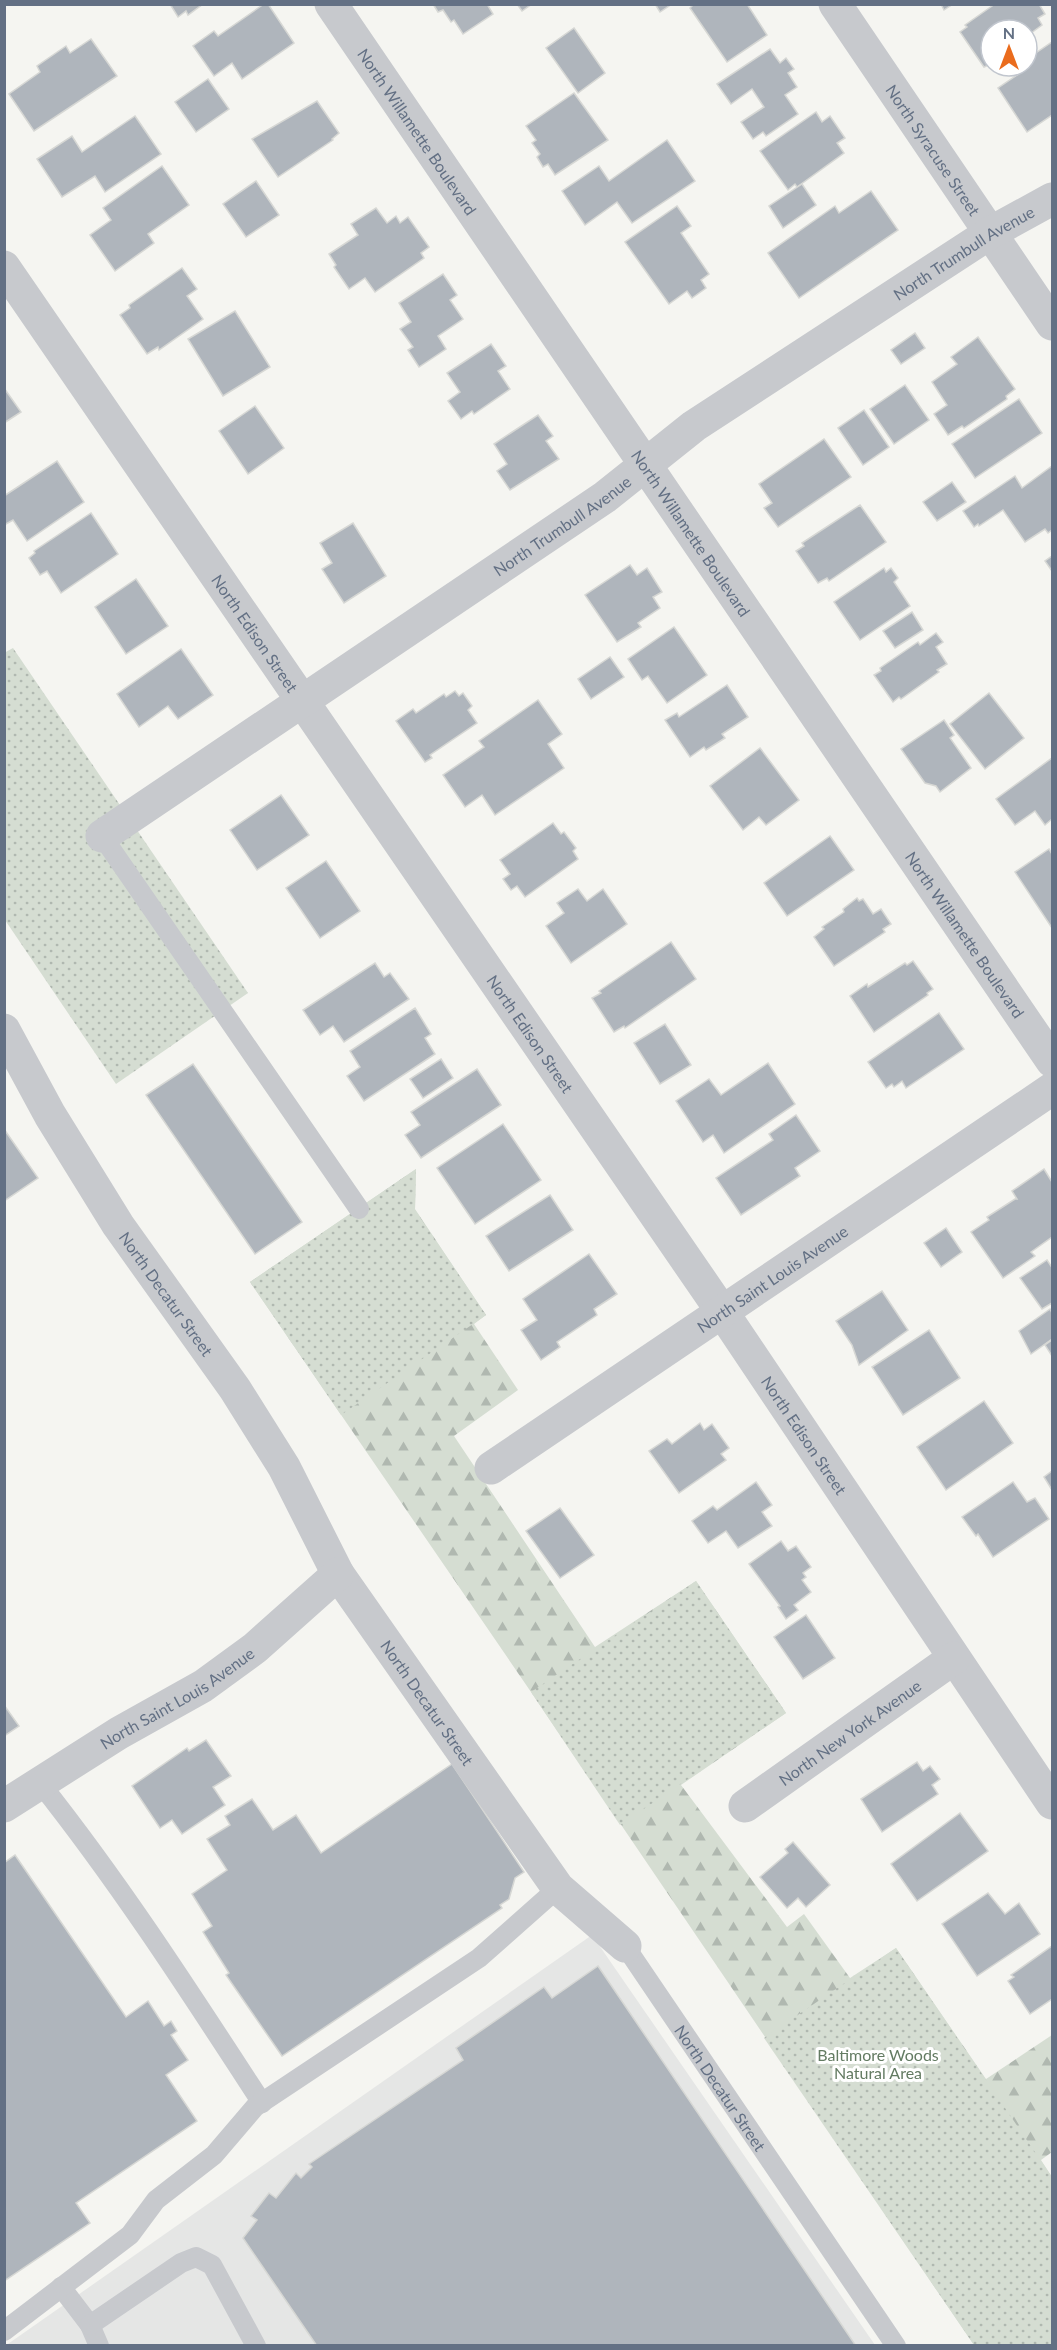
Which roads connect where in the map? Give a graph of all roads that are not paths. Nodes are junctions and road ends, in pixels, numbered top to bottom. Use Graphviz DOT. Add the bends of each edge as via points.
graph roads {
  1 [pos="331,4"];
  2 [pos="835,4"];
  3 [pos="1053,199"];
  4 [pos="990,233"];
  5 [pos="4,267"];
  6 [pos="1053,324"];
  7 [pos="645,465"];
  8 [pos="303,701"];
  9 [pos="102,836"];
  10 [pos="4,1030"];
  11 [pos="1053,1061"];
  12 [pos="1053,1089"];
  13 [pos="359,1209"];
  14 [pos="723,1313"];
  15 [pos="491,1468"];
  16 [pos="338,1574"];
  17 [pos="954,1658"];
  18 [pos="40,1783"];
  19 [pos="1053,1803"];
  20 [pos="4,1806"];
  21 [pos="745,1806"];
  22 [pos="558,1888"];
  23 [pos="625,1946"];
  24 [pos="262,2103"];
  25 [pos="61,2287"];
  26 [pos="90,2325"];
  27 [pos="4,2331"];
  28 [pos="99,2346"];
  29 [pos="256,2346"];
  30 [pos="896,2346"];
  1 -- 7 [label="street, North Willamette Boulevard"];
  2 -- 4 [label="street, North Syracuse Street"];
  3 -- 4 [label="street, North Trumbull Avenue"];
  4 -- 6 [label="street, North Syracuse Street"];
  4 -- 7 [label="street, North Trumbull Avenue" via="694,426"];
  5 -- 8 [label="street, North Edison Street"];
  7 -- 8 [label="street, North Trumbull Avenue" via="605,497"];
  7 -- 11 [label="street, North Willamette Boulevard"];
  8 -- 9 [label="street, North Trumbull Avenue"];
  8 -- 14 [label="street, North Edison Street"];
  9 -- 13 [label="lane"];
  10 -- 16 [label="street, North Decatur Street" via="50,1115 118,1225 284,1467"];
  12 -- 14 [label="street, North Saint Louis Avenue"];
  14 -- 15 [label="street, North Saint Louis Avenue"];
  14 -- 17 [label="street, North Edison Street"];
  16 -- 18 [label="street, North Saint Louis Avenue" via="255,1648 203,1686"];
  16 -- 22 [label="street, North Decatur Street"];
  17 -- 19 [label="street, North Edison Street"];
  17 -- 21 [label="street, North New York Avenue"];
  18 -- 20 [label="street, North Saint Louis Avenue"];
  18 -- 24 [label="lane" via="158,1945"];
  22 -- 23 [label="street, North Decatur Street"];
  22 -- 24 [label="lane" via="479,1958"];
  23 -- 30 [label="lane, North Decatur Street"];
  24 -- 25 [label="lane" via="214,2155 156,2200 130,2235"];
  25 -- 26 [label="lane"];
  25 -- 27 [label="lane"];
  26 -- 28 [label="lane"];
  26 -- 29 [label="lane" via="181,2263 196,2257 212,2265"];
}
